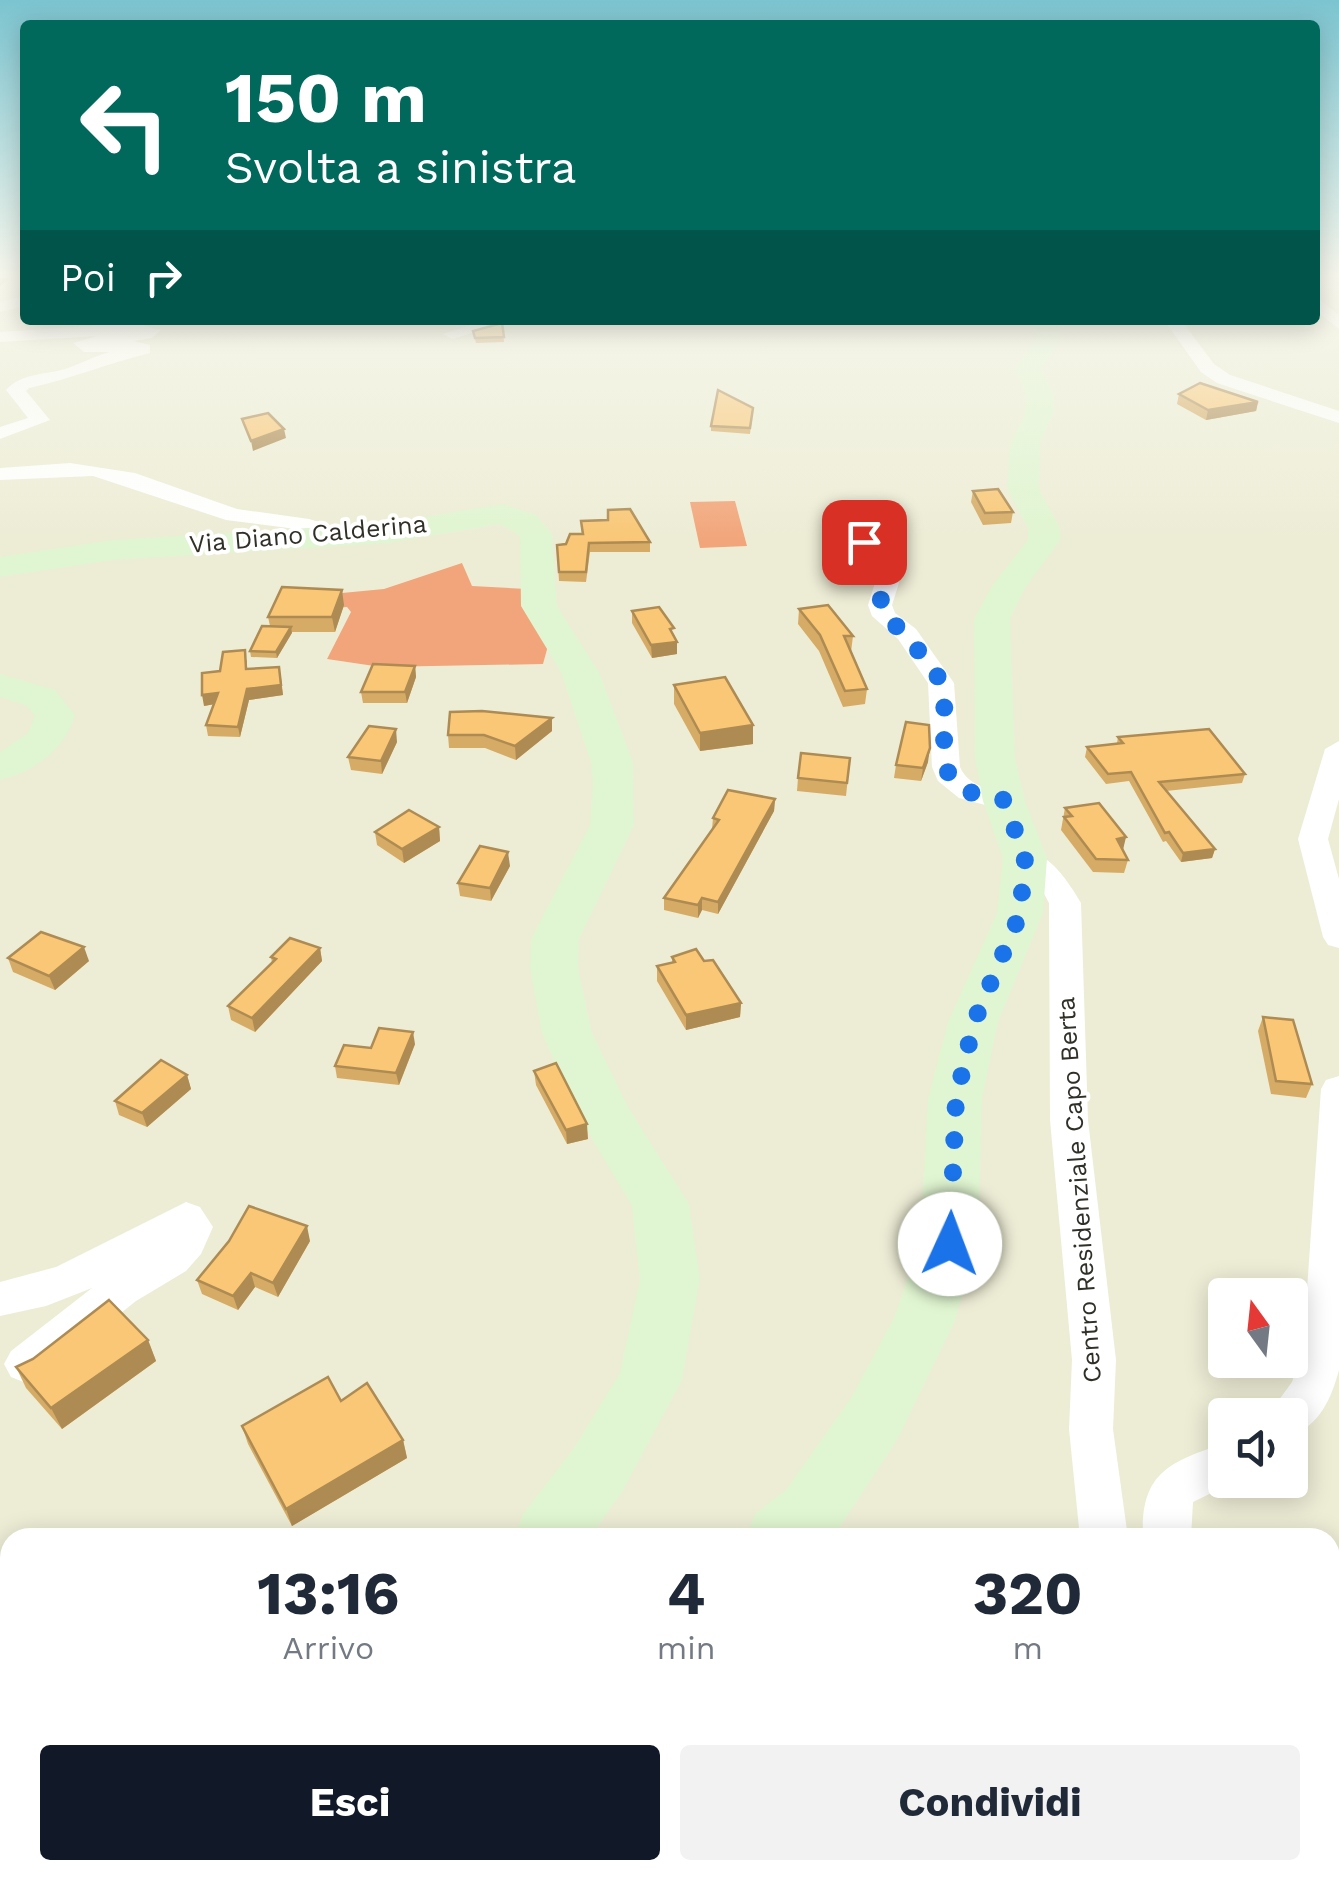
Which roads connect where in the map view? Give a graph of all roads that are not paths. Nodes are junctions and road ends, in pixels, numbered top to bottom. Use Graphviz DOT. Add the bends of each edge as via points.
graph roads {
  1 [pos="85,366"];
  2 [pos="1030,366"];
  3 [pos="1204,366"];
  4 [pos="1339,417"];
  5 [pos="0,433"];
  6 [pos="0,474"];
  7 [pos="854,512"];
  8 [pos="315,538"];
  9 [pos="10,562"];
  10 [pos="0,685"];
  11 [pos="1339,749"];
  12 [pos="0,768"];
  13 [pos="1004,800"];
  14 [pos="1025,858"];
  15 [pos="1339,937"];
  16 [pos="1339,1089"];
  17 [pos="0,1298"];
  18 [pos="26,1364"];
  19 [pos="1306,1398"];
  20 [pos="1208,1470"];
  21 [pos="555,1528"];
  22 [pos="792,1528"];
  23 [pos="1103,1528"];
  24 [pos="1167,1528"];
  1 -- 5 [label="street" via="15,390 40,420"];
  2 -- 13 [label="main road" via="1039,414 1024,442 1023,488 1044,541 992,619 995,758"];
  3 -- 4 [label="street" via="1232,382"];
  6 -- 8 [label="street" via="92,470 123,476 236,515 311,526"];
  7 -- 13 [label="street" via="887,583 880,604 884,616 908,634 941,683 952,782"];
  8 -- 9 [label="main road, Via Diano Calderina"];
  8 -- 21 [label="main road, Via Diano Calderina" via="503,514 525,522 536,534 539,606 580,672 612,762 612,825 555,938 554,968 567,1033 605,1116 660,1204 670,1279 650,1380"];
  10 -- 12 [label="main road" via="42,698 55,715 51,734"];
  11 -- 15 [label="street" via="1313,840"];
  13 -- 14 [label="main road"];
  14 -- 22 [label="main road" via="1020,914 974,1022 956,1099 950,1244 923,1323 874,1419 810,1513"];
  14 -- 23 [label="street, Centro Residenziale Capo Berta" via="1054,883 1065,904 1070,1120"];
  16 -- 19 [label="street" via="1324,1347"];
  17 -- 18 [label="street" via="18,1298 101,1264 186,1218 193,1227 187,1244 159,1270 108,1298"];
  20 -- 24 [label="street" via="1180,1480 1164,1506"];
}
